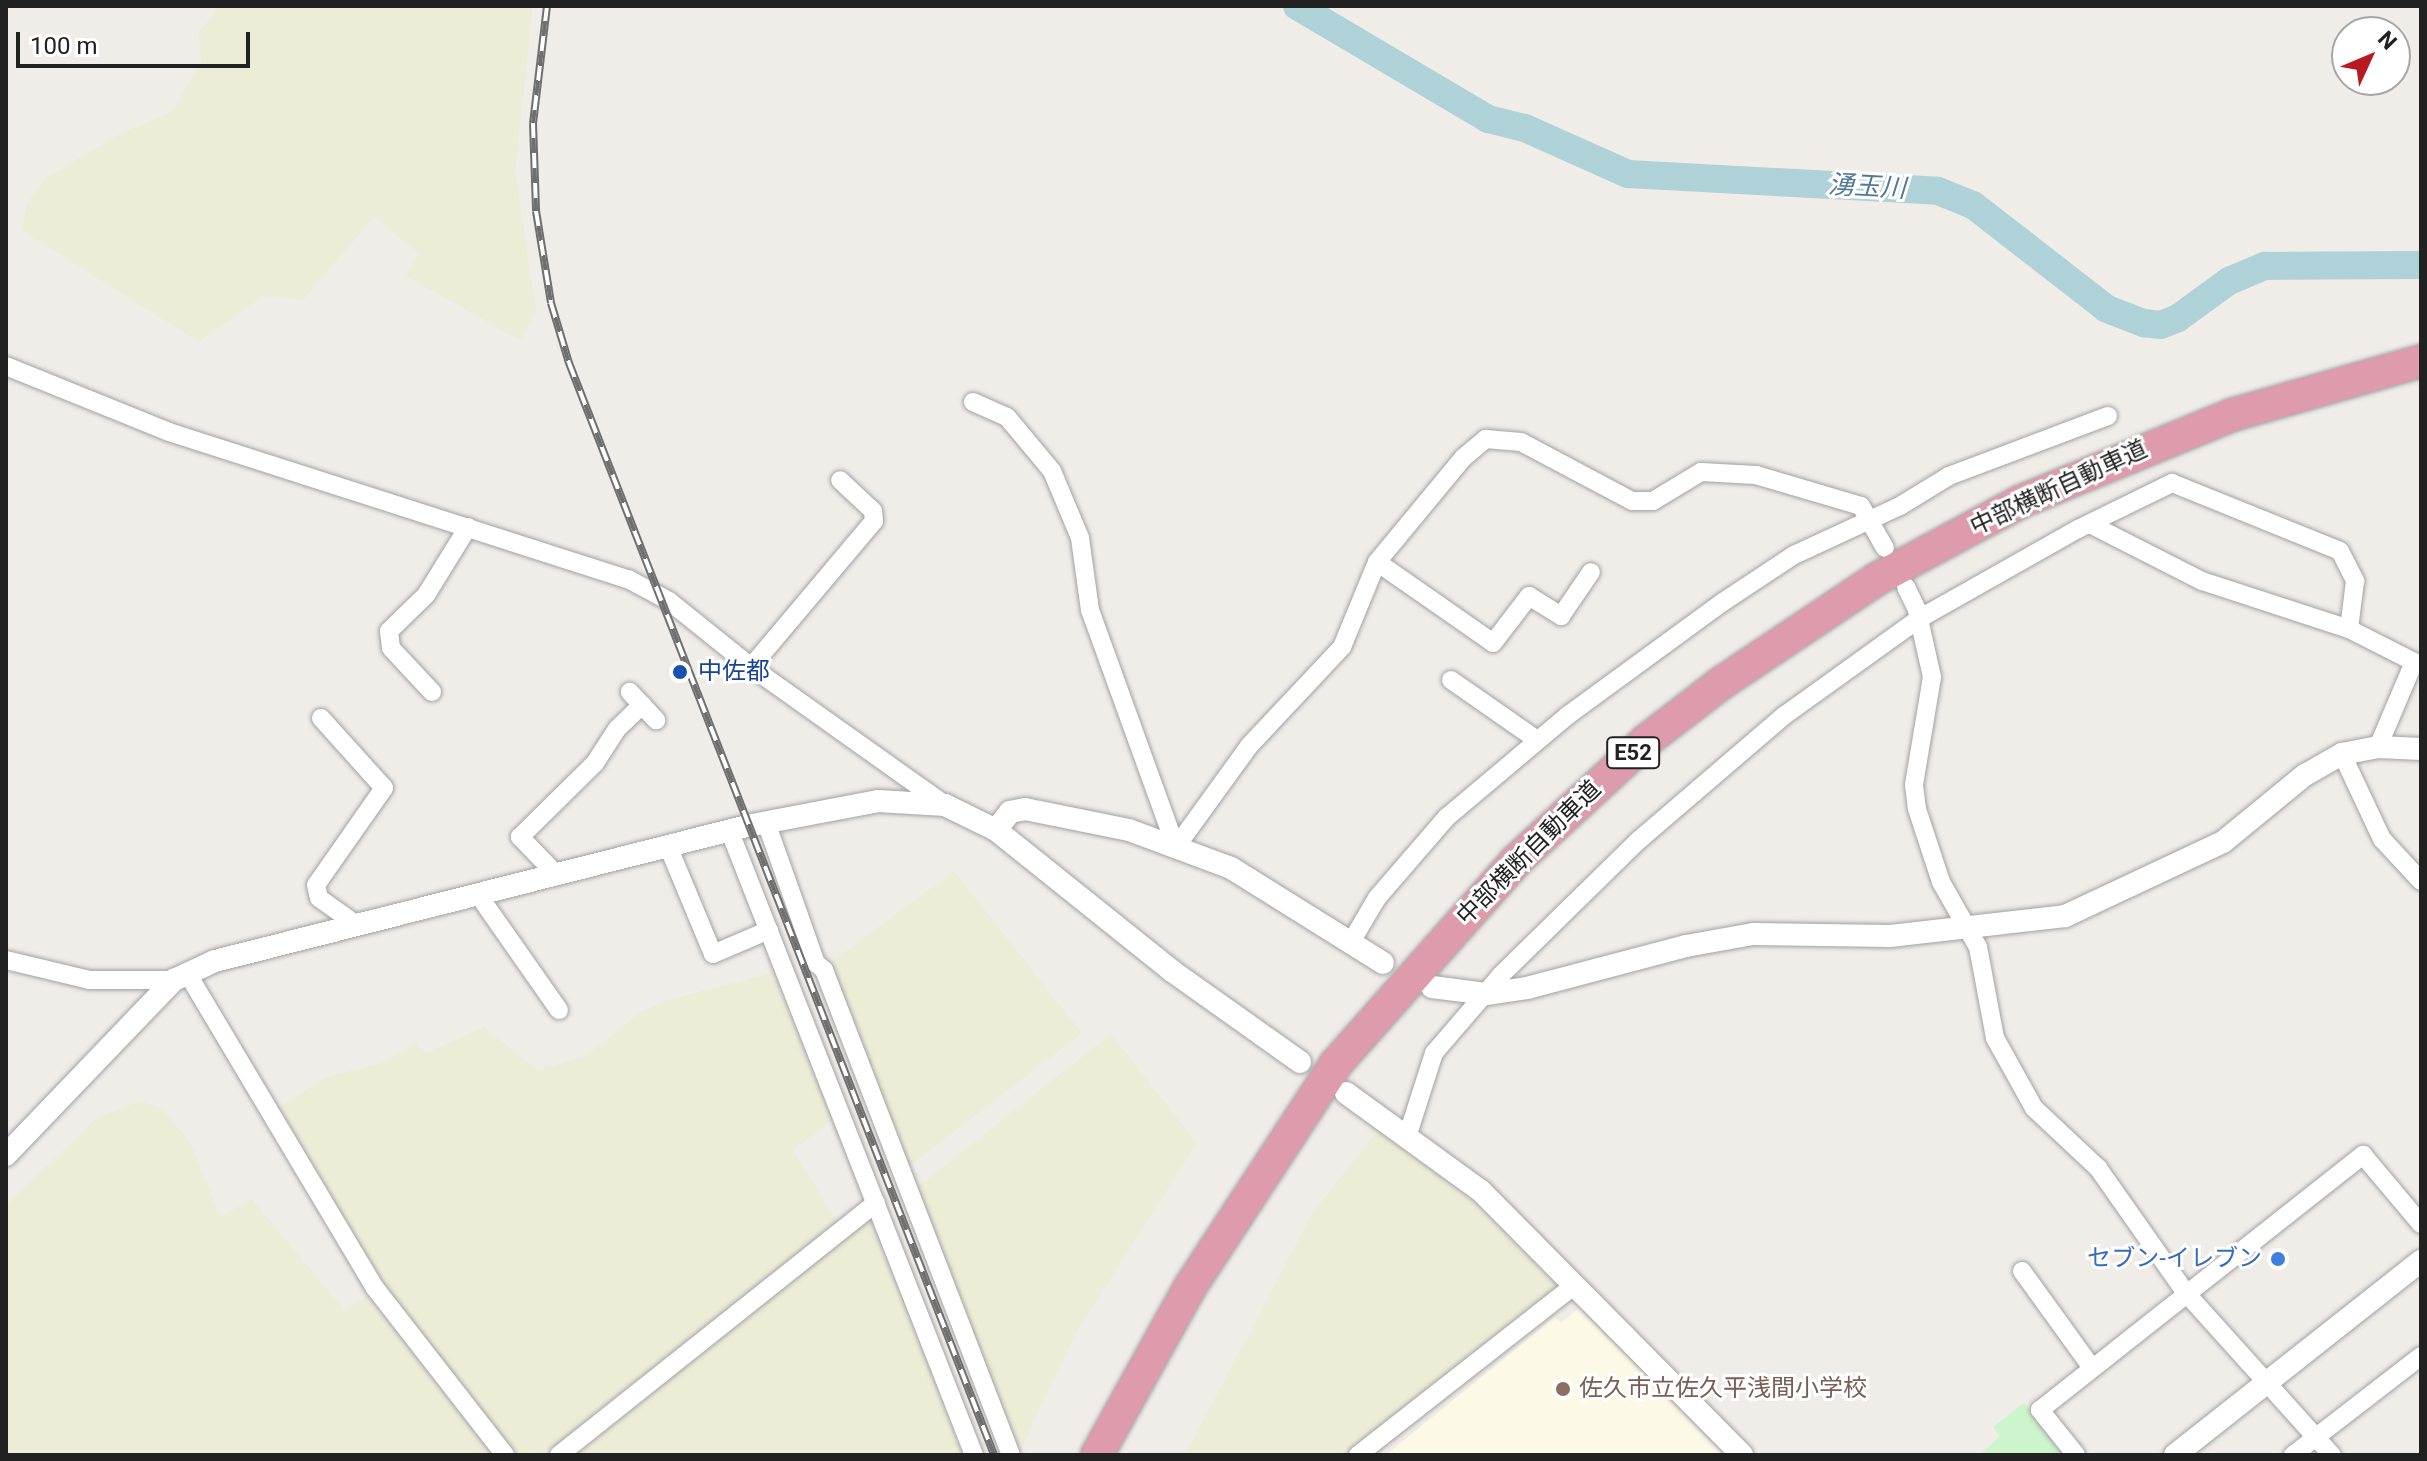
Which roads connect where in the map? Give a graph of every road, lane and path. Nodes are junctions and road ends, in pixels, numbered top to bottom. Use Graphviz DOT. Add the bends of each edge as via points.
graph roads {
  1 [pos="2421,361"];
  2 [pos="6,366"];
  3 [pos="973,402"];
  4 [pos="2094,413"];
  5 [pos="840,480"];
  6 [pos="1870,519"];
  7 [pos="2090,524"];
  8 [pos="468,527"];
  9 [pos="1885,548"];
  10 [pos="1377,562"];
  11 [pos="1590,584"];
  12 [pos="1906,587"];
  13 [pos="1917,620"];
  14 [pos="2349,629"];
  15 [pos="751,667"];
  16 [pos="1465,682"];
  17 [pos="419,688"];
  18 [pos="321,718"];
  19 [pos="656,720"];
  20 [pos="1537,740"];
  21 [pos="2378,747"];
  22 [pos="2421,749"];
  23 [pos="2342,754"];
  24 [pos="945,805"];
  25 [pos="766,822"];
  26 [pos="996,830"];
  27 [pos="730,832"];
  28 [pos="668,846"];
  29 [pos="1176,847"];
  30 [pos="556,874"];
  31 [pos="2421,881"];
  32 [pos="477,893"];
  33 [pos="354,923"];
  34 [pos="1968,928"];
  35 [pos="769,930"];
  36 [pos="1351,942"];
  37 [pos="6,960"];
  38 [pos="1383,963"];
  39 [pos="182,978"];
  40 [pos="1432,987"];
  41 [pos="1486,994"];
  42 [pos="559,1010"];
  43 [pos="1300,1062"];
  44 [pos="1346,1093"];
  45 [pos="1408,1134"];
  46 [pos="6,1155"];
  47 [pos="876,1203"];
  48 [pos="2421,1224"];
  49 [pos="2421,1261"];
  50 [pos="2022,1271"];
  51 [pos="1575,1285"];
  52 [pos="2186,1293"];
  53 [pos="2421,1356"];
  54 [pos="2092,1368"];
  55 [pos="2268,1382"];
  56 [pos="2315,1434"];
  57 [pos="505,1455"];
  58 [pos="559,1455"];
  59 [pos="974,1455"];
  60 [pos="1011,1455"];
  61 [pos="1097,1455"];
  62 [pos="1358,1455"];
  63 [pos="1742,1455"];
  64 [pos="2076,1455"];
  65 [pos="2175,1455"];
  66 [pos="2293,1455"];
  67 [pos="2332,1455"];
  1 -- 61 [label="highway, 中部横断自動車道 / E52" via="2232,415 2020,502 1877,579 1720,684 1646,741 1515,862 1335,1065 1190,1287"];
  2 -- 8 [label="street" via="169,432"];
  3 -- 29 [label="street" via="1007,417 1052,471 1080,538 1090,610"];
  4 -- 6 [label="street" via="1973,465"];
  5 -- 15 [label="street" via="868,505 874,521"];
  6 -- 9 [label="street"];
  6 -- 10 [label="street" via="1851,501 1731,471 1701,472 1653,501 1632,501 1521,442 1497,437 1486,439 1463,458"];
  6 -- 20 [label="street" via="1782,563"];
  7 -- 13 [label="street"];
  7 -- 14 [label="street" via="2202,581"];
  7 -- 14 [label="street" via="2172,483 2200,494 2340,551 2355,581"];
  8 -- 15 [label="street" via="628,579 669,601"];
  8 -- 17 [label="street" via="426,595 389,631 391,648"];
  10 -- 11 [label="street" via="1493,643 1505,615 1529,596 1561,616"];
  10 -- 29 [label="street" via="1342,647 1249,746"];
  12 -- 13 [label="street"];
  13 -- 34 [label="street" via="1932,677 1914,785 1917,809 1941,882"];
  13 -- 41 [label="street" via="1785,715 1639,840"];
  14 -- 21 [label="street" via="2414,662"];
  15 -- 24 [label="street"];
  16 -- 20 [label="street"];
  18 -- 33 [label="street" via="384,788 316,885 319,898"];
  19 -- 30 [label="street" via="636,699 595,763 520,837"];
  20 -- 36 [label="street" via="1424,841 1377,898"];
  21 -- 22 [label="street"];
  21 -- 23 [label="street"];
  23 -- 31 [label="street" via="2382,839"];
  23 -- 34 [label="street" via="2305,775 2223,842 2114,897 2065,916"];
  24 -- 25 [label="street" via="878,801"];
  24 -- 26 [label="street"];
  25 -- 27 [label="street"];
  25 -- 60 [label="street" via="816,963 824,970"];
  26 -- 29 [label="street" via="1016,809 1043,811"];
  26 -- 43 [label="street" via="1172,971"];
  27 -- 28 [label="street"];
  27 -- 35 [label="street"];
  28 -- 30 [label="street"];
  28 -- 35 [label="street" via="713,954"];
  29 -- 36 [label="street" via="1231,868"];
  30 -- 32 [label="street"];
  32 -- 33 [label="street"];
  32 -- 42 [label="street"];
  33 -- 39 [label="street" via="215,961"];
  34 -- 41 [label="street" via="1890,936 1780,933 1722,938"];
  34 -- 52 [label="street" via="1978,947 1995,1038 2026,1097 2053,1131 2098,1168"];
  35 -- 47 [label="street"];
  36 -- 38 [label="street"];
  37 -- 39 [label="street" via="90,980"];
  39 -- 46 [label="street"];
  39 -- 57 [label="street" via="375,1288"];
  40 -- 41 [label="street"];
  41 -- 45 [label="street" via="1434,1053"];
  44 -- 45 [label="street"];
  45 -- 51 [label="street" via="1481,1191"];
  47 -- 58 [label="street"];
  47 -- 59 [label="street"];
  48 -- 52 [label="street" via="2363,1155"];
  49 -- 55 [label="street"];
  50 -- 54 [label="street"];
  51 -- 62 [label="street"];
  51 -- 63 [label="street"];
  52 -- 54 [label="street"];
  52 -- 55 [label="street"];
  53 -- 56 [label="street"];
  54 -- 64 [label="street" via="2040,1410"];
  55 -- 56 [label="street"];
  55 -- 65 [label="street"];
  56 -- 66 [label="street"];
  56 -- 67 [label="street"];
}
